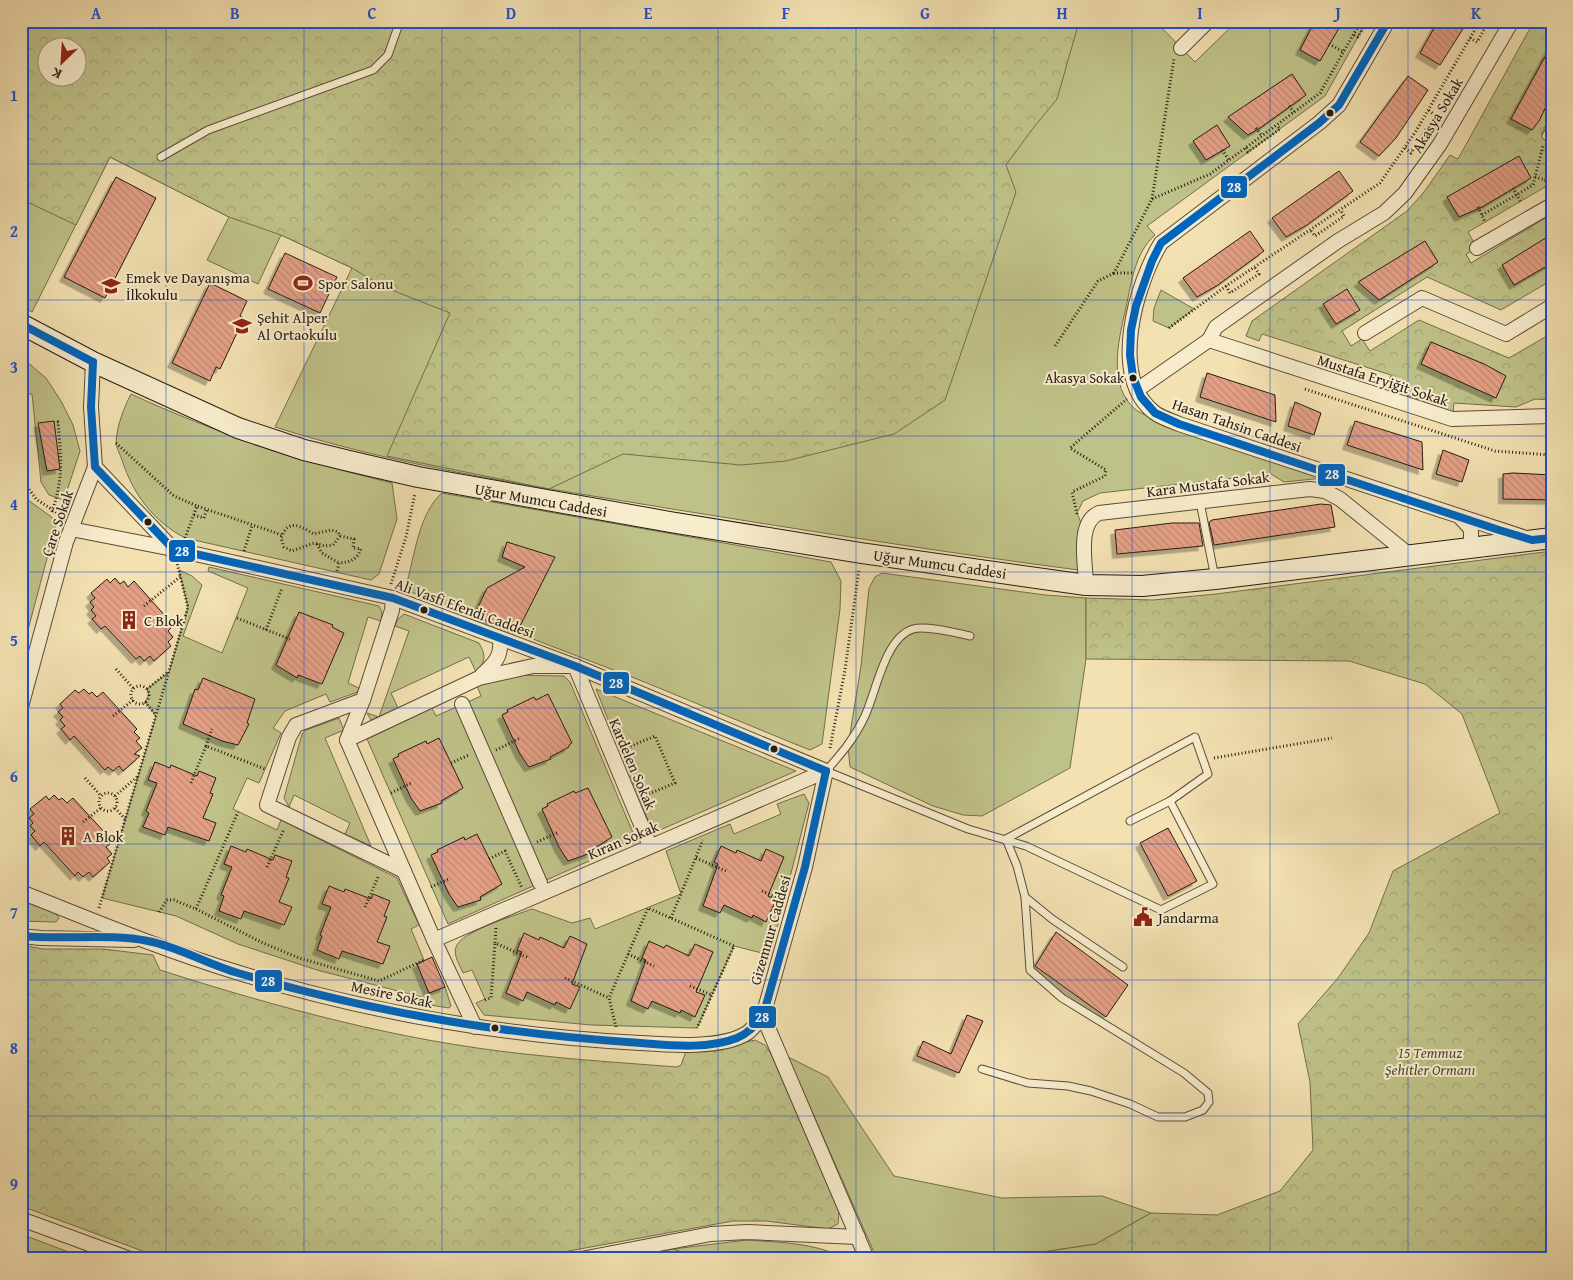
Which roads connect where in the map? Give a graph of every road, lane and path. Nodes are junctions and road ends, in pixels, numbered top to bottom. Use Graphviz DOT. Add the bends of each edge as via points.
graph roads {
  1 [pos="400,21"];
  2 [pos="1208,21"];
  3 [pos="1362,21"];
  4 [pos="1368,21"];
  5 [pos="1388,21"];
  6 [pos="1480,21"];
  7 [pos="1489,21"];
  8 [pos="1512,21"];
  9 [pos="1354,35"];
  10 [pos="1470,38"];
  11 [pos="1329,44"];
  12 [pos="1181,48"];
  13 [pos="1344,52"];
  14 [pos="1289,106"];
  15 [pos="1428,110"];
  16 [pos="1294,112"];
  17 [pos="1277,125"];
  18 [pos="1552,126"];
  19 [pos="1256,128"];
  20 [pos="1262,136"];
  21 [pos="1546,136"];
  22 [pos="1246,148"];
  23 [pos="1405,148"];
  24 [pos="1222,150"];
  25 [pos="161,157"];
  26 [pos="1229,160"];
  27 [pos="1552,176"];
  28 [pos="1535,177"];
  29 [pos="1545,180"];
  30 [pos="1548,185"];
  31 [pos="1513,188"];
  32 [pos="1516,194"];
  33 [pos="1152,199"];
  34 [pos="1520,202"];
  35 [pos="1552,205"];
  36 [pos="1478,207"];
  37 [pos="1340,211"];
  38 [pos="1482,215"];
  39 [pos="1486,222"];
  40 [pos="1311,231"];
  41 [pos="1477,248"];
  42 [pos="1255,268"];
  43 [pos="1114,273"];
  44 [pos="1147,274"];
  45 [pos="1226,286"];
  46 [pos="1552,306"];
  47 [pos="21,324"];
  48 [pos="1169,328"];
  49 [pos="1365,333"];
  50 [pos="1209,340"];
  51 [pos="1055,346"];
  52 [pos="93,362"];
  53 [pos="1137,390"];
  54 [pos="1552,416"];
  55 [pos="54,423"];
  56 [pos="116,443"];
  57 [pos="95,467"];
  58 [pos="21,478"];
  59 [pos="416,488"];
  60 [pos="1200,502"];
  61 [pos="197,506"];
  62 [pos="207,509"];
  63 [pos="194,515"];
  64 [pos="1459,517"];
  65 [pos="252,526"];
  66 [pos="71,529"];
  67 [pos="1085,533"];
  68 [pos="314,534"];
  69 [pos="282,535"];
  70 [pos="340,536"];
  71 [pos="185,538"];
  72 [pos="1542,539"];
  73 [pos="316,543"];
  74 [pos="1466,548"];
  75 [pos="173,549"];
  76 [pos="244,551"];
  77 [pos="1408,554"];
  78 [pos="339,563"];
  79 [pos="859,567"];
  80 [pos="337,572"];
  81 [pos="180,577"];
  82 [pos="1215,579"];
  83 [pos="284,584"];
  84 [pos="1086,585"];
  85 [pos="392,591"];
  86 [pos="144,606"];
  87 [pos="237,618"];
  88 [pos="266,630"];
  89 [pos="970,636"];
  90 [pos="500,639"];
  91 [pos="292,640"];
  92 [pos="575,666"];
  93 [pos="116,669"];
  94 [pos="169,672"];
  95 [pos="479,678"];
  96 [pos="134,688"];
  97 [pos="147,689"];
  98 [pos="133,700"];
  99 [pos="363,700"];
  100 [pos="145,702"];
  101 [pos="462,704"];
  102 [pos="21,707"];
  103 [pos="113,716"];
  104 [pos="156,716"];
  105 [pos="212,729"];
  106 [pos="520,738"];
  107 [pos="1332,738"];
  108 [pos="347,740"];
  109 [pos="206,746"];
  110 [pos="484,752"];
  111 [pos="619,752"];
  112 [pos="1204,760"];
  113 [pos="451,763"];
  114 [pos="826,771"];
  115 [pos="277,775"];
  116 [pos="138,776"];
  117 [pos="85,778"];
  118 [pos="191,783"];
  119 [pos="411,783"];
  120 [pos="390,793"];
  121 [pos="101,796"];
  122 [pos="115,796"];
  123 [pos="639,798"];
  124 [pos="1170,801"];
  125 [pos="100,808"];
  126 [pos="115,808"];
  127 [pos="238,812"];
  128 [pos="125,819"];
  129 [pos="1130,821"];
  130 [pos="83,822"];
  131 [pos="287,823"];
  132 [pos="559,832"];
  133 [pos="705,834"];
  134 [pos="1006,839"];
  135 [pos="650,846"];
  136 [pos="525,848"];
  137 [pos="489,858"];
  138 [pos="696,858"];
  139 [pos="267,867"];
  140 [pos="382,869"];
  141 [pos="404,871"];
  142 [pos="726,871"];
  143 [pos="449,879"];
  144 [pos="540,883"];
  145 [pos="431,887"];
  146 [pos="523,891"];
  147 [pos="762,891"];
  148 [pos="21,892"];
  149 [pos="1025,897"];
  150 [pos="785,902"];
  151 [pos="365,907"];
  152 [pos="196,909"];
  153 [pos="159,912"];
  154 [pos="671,918"];
  155 [pos="95,921"];
  156 [pos="496,923"];
  157 [pos="21,936"];
  158 [pos="434,940"];
  159 [pos="147,941"];
  160 [pos="496,943"];
  161 [pos="628,954"];
  162 [pos="529,958"];
  163 [pos="424,960"];
  164 [pos="654,966"];
  165 [pos="1122,967"];
  166 [pos="565,978"];
  167 [pos="690,986"];
  168 [pos="712,995"];
  169 [pos="608,998"];
  170 [pos="485,1000"];
  171 [pos="763,1016"];
  172 [pos="475,1027"];
  173 [pos="697,1028"];
  174 [pos="620,1042"];
  175 [pos="982,1070"];
  176 [pos="21,1219"];
  177 [pos="858,1238"];
  178 [pos="130,1259"];
  179 [pos="581,1259"];
  180 [pos="867,1259"];
  1 -- 25 [label="lane" via="388,55 372,70 208,130"];
  2 -- 12 [label="street"];
  3 -- 9 [label="path"];
  4 -- 9 [label="path" via="1358,37"];
  5 -- 44 [label="street, Hasan Tahsin Caddesi" via="1339,105 1319,124 1161,243"];
  6 -- 10 [label="path"];
  7 -- 10 [label="path" via="1477,42"];
  8 -- 50 [label="street, Akasya Sokak" via="1440,144 1405,193 1384,213 1338,241 1216,327"];
  9 -- 13 [label="path"];
  10 -- 15 [label="path"];
  11 -- 13 [label="path"];
  12 -- 33 [label="path" via="1174,54"];
  13 -- 16 [label="path" via="1320,93"];
  14 -- 16 [label="path"];
  15 -- 23 [label="path"];
  15 -- 23 [label="path" via="1435,115 1412,153"];
  16 -- 17 [label="path"];
  17 -- 20 [label="path"];
  17 -- 22 [label="path" via="1280,129 1272,135 1248,152"];
  18 -- 21 [label="lane"];
  19 -- 20 [label="path"];
  20 -- 22 [label="path"];
  21 -- 28 [label="path"];
  22 -- 26 [label="path"];
  23 -- 37 [label="path" via="1380,183"];
  24 -- 26 [label="path"];
  26 -- 33 [label="path" via="1210,174"];
  27 -- 29 [label="path"];
  28 -- 29 [label="path"];
  28 -- 32 [label="path" via="1533,184"];
  29 -- 30 [label="path"];
  31 -- 32 [label="path"];
  32 -- 34 [label="path"];
  32 -- 38 [label="path"];
  33 -- 43 [label="path"];
  35 -- 41 [label="street"];
  36 -- 38 [label="path"];
  37 -- 40 [label="path"];
  37 -- 40 [label="path" via="1344,216 1315,236"];
  38 -- 39 [label="path"];
  40 -- 42 [label="path"];
  42 -- 45 [label="path"];
  42 -- 45 [label="path" via="1259,274 1230,293"];
  43 -- 44 [label="path"];
  43 -- 51 [label="path" via="1098,281"];
  44 -- 53 [label="street, Hasan Tahsin Caddesi" via="1130,335 1131,377"];
  45 -- 48 [label="path"];
  46 -- 49 [label="street" via="1506,334 1422,298"];
  47 -- 52 [label="street, Uğur Mumcu Caddesi"];
  50 -- 53 [label="street, Akasya Sokak"];
  50 -- 54 [label="street, Mustafa Eryiğit Sokak" via="1452,419"];
  52 -- 57 [label="street" via="91,407"];
  52 -- 84 [label="street, Uğur Mumcu Caddesi" via="270,440 418,477 680,524"];
  53 -- 64 [label="street, Hasan Tahsin Caddesi" via="1154,412 1179,424"];
  53 -- 67 [label="path" via="1070,448 1106,470 1105,476 1072,492 1075,510"];
  55 -- 58 [label="path" via="58,422 62,469 52,512 36,499"];
  56 -- 61 [label="path" via="174,496"];
  57 -- 66 [label="street, Çare Sokak"];
  57 -- 75 [label="street"];
  59 -- 85 [label="path"];
  60 -- 67 [label="street, Kara Mustafa Sokak" via="1099,513 1092,516"];
  60 -- 77 [label="street, Kara Mustafa Sokak" via="1310,489 1325,491 1340,499"];
  60 -- 82 [label="lane"];
  61 -- 62 [label="path"];
  61 -- 63 [label="path"];
  62 -- 63 [label="path" via="204,518"];
  62 -- 65 [label="path"];
  63 -- 71 [label="path"];
  64 -- 72 [label="street, Hasan Tahsin Caddesi"];
  64 -- 74 [label="street" via="1471,529"];
  65 -- 69 [label="path"];
  65 -- 76 [label="path"];
  66 -- 75 [label="street, Ali Vasfi Efendi Caddesi"];
  66 -- 102 [label="street, Çare Sokak"];
  67 -- 84 [label="street"];
  68 -- 69 [label="path" via="304,526 296,525 286,529"];
  68 -- 70 [label="path" via="331,530"];
  68 -- 73 [label="path"];
  69 -- 73 [label="path" via="281,543 292,551"];
  70 -- 73 [label="path" via="333,545"];
  70 -- 78 [label="path" via="354,539 353,548 360,549 356,558"];
  72 -- 74 [label="street, Uğur Mumcu Caddesi"];
  73 -- 78 [label="path" via="322,553"];
  74 -- 77 [label="street, Uğur Mumcu Caddesi"];
  75 -- 81 [label="path"];
  75 -- 85 [label="street, Ali Vasfi Efendi Caddesi"];
  77 -- 82 [label="street, Uğur Mumcu Caddesi"];
  78 -- 80 [label="path"];
  79 -- 114 [label="path" via="845,670"];
  81 -- 86 [label="path"];
  81 -- 94 [label="path" via="188,607"];
  82 -- 84 [label="street, Uğur Mumcu Caddesi" via="1142,586"];
  83 -- 88 [label="path"];
  85 -- 90 [label="street, Ali Vasfi Efendi Caddesi"];
  85 -- 99 [label="street" via="392,610"];
  87 -- 88 [label="path"];
  88 -- 91 [label="path"];
  89 -- 114 [label="lane" via="942,630 913,629 896,640 865,717 848,746"];
  90 -- 92 [label="street, Ali Vasfi Efendi Caddesi"];
  90 -- 95 [label="street" via="502,650 498,660"];
  92 -- 95 [label="street" via="534,666"];
  92 -- 114 [label="street, Ali Vasfi Efendi Caddesi"];
  92 -- 135 [label="street, Kardelen Sokak"];
  93 -- 96 [label="path"];
  94 -- 97 [label="path"];
  94 -- 104 [label="path"];
  95 -- 108 [label="street"];
  96 -- 97 [label="path" via="142,686"];
  96 -- 98 [label="path" via="131,693"];
  97 -- 100 [label="path" via="149,695"];
  98 -- 100 [label="path" via="139,704"];
  98 -- 103 [label="path"];
  99 -- 108 [label="street"];
  99 -- 115 [label="street" via="296,725"];
  100 -- 104 [label="path"];
  101 -- 110 [label="street"];
  104 -- 116 [label="path"];
  105 -- 109 [label="path"];
  106 -- 110 [label="path"];
  107 -- 112 [label="path"];
  108 -- 141 [label="street"];
  109 -- 115 [label="path"];
  109 -- 118 [label="path"];
  110 -- 113 [label="path"];
  110 -- 136 [label="street"];
  111 -- 123 [label="path" via="654,736 675,784"];
  112 -- 124 [label="lane" via="1208,774"];
  112 -- 134 [label="lane" via="1195,737"];
  114 -- 134 [label="lane" via="968,829"];
  114 -- 135 [label="street, Kıran Sokak"];
  114 -- 171 [label="street, Gizemnur Caddesi" via="805,866"];
  115 -- 141 [label="street" via="268,804"];
  116 -- 122 [label="path"];
  116 -- 128 [label="path"];
  117 -- 121 [label="path"];
  119 -- 120 [label="path"];
  121 -- 122 [label="path" via="107,793"];
  121 -- 125 [label="path" via="98,801"];
  122 -- 126 [label="path"];
  124 -- 129 [label="lane"];
  124 -- 134 [label="lane" via="1213,884 1161,910"];
  125 -- 126 [label="path" via="107,811"];
  125 -- 130 [label="path"];
  126 -- 128 [label="path"];
  127 -- 152 [label="path"];
  128 -- 155 [label="path"];
  131 -- 139 [label="path"];
  132 -- 136 [label="path"];
  133 -- 138 [label="path"];
  134 -- 149 [label="lane"];
  135 -- 158 [label="street, Kıran Sokak"];
  136 -- 144 [label="street"];
  137 -- 146 [label="path" via="506,851"];
  138 -- 142 [label="path"];
  138 -- 154 [label="path"];
  140 -- 151 [label="path"];
  141 -- 158 [label="street"];
  143 -- 145 [label="path"];
  147 -- 150 [label="path"];
  148 -- 155 [label="street, Mesire Sokak"];
  149 -- 165 [label="lane"];
  149 -- 175 [label="lane" via="1030,970 1062,998 1184,1073 1208,1093 1209,1102 1203,1110 1185,1117 1158,1117 1091,1091 1019,1081"];
  152 -- 153 [label="path" via="167,900"];
  152 -- 163 [label="path" via="263,943 340,971 379,981"];
  154 -- 161 [label="path" via="648,908"];
  154 -- 168 [label="path" via="734,946"];
  155 -- 159 [label="street, Mesire Sokak"];
  156 -- 160 [label="path"];
  157 -- 159 [label="street"];
  158 -- 172 [label="street"];
  159 -- 172 [label="street, Mesire Sokak" via="281,984 413,1016"];
  160 -- 162 [label="path"];
  160 -- 170 [label="path" via="491,998"];
  161 -- 164 [label="path"];
  161 -- 169 [label="path"];
  166 -- 169 [label="path"];
  167 -- 168 [label="path"];
  168 -- 173 [label="path"];
  169 -- 174 [label="path"];
  171 -- 174 [label="street, Mesire Sokak" via="747,1033 728,1040 690,1044"];
  171 -- 177 [label="street"];
  172 -- 174 [label="street, Mesire Sokak"];
  176 -- 178 [label="street"];
  177 -- 179 [label="street" via="746,1232 711,1234"];
  177 -- 180 [label="street"];
}
